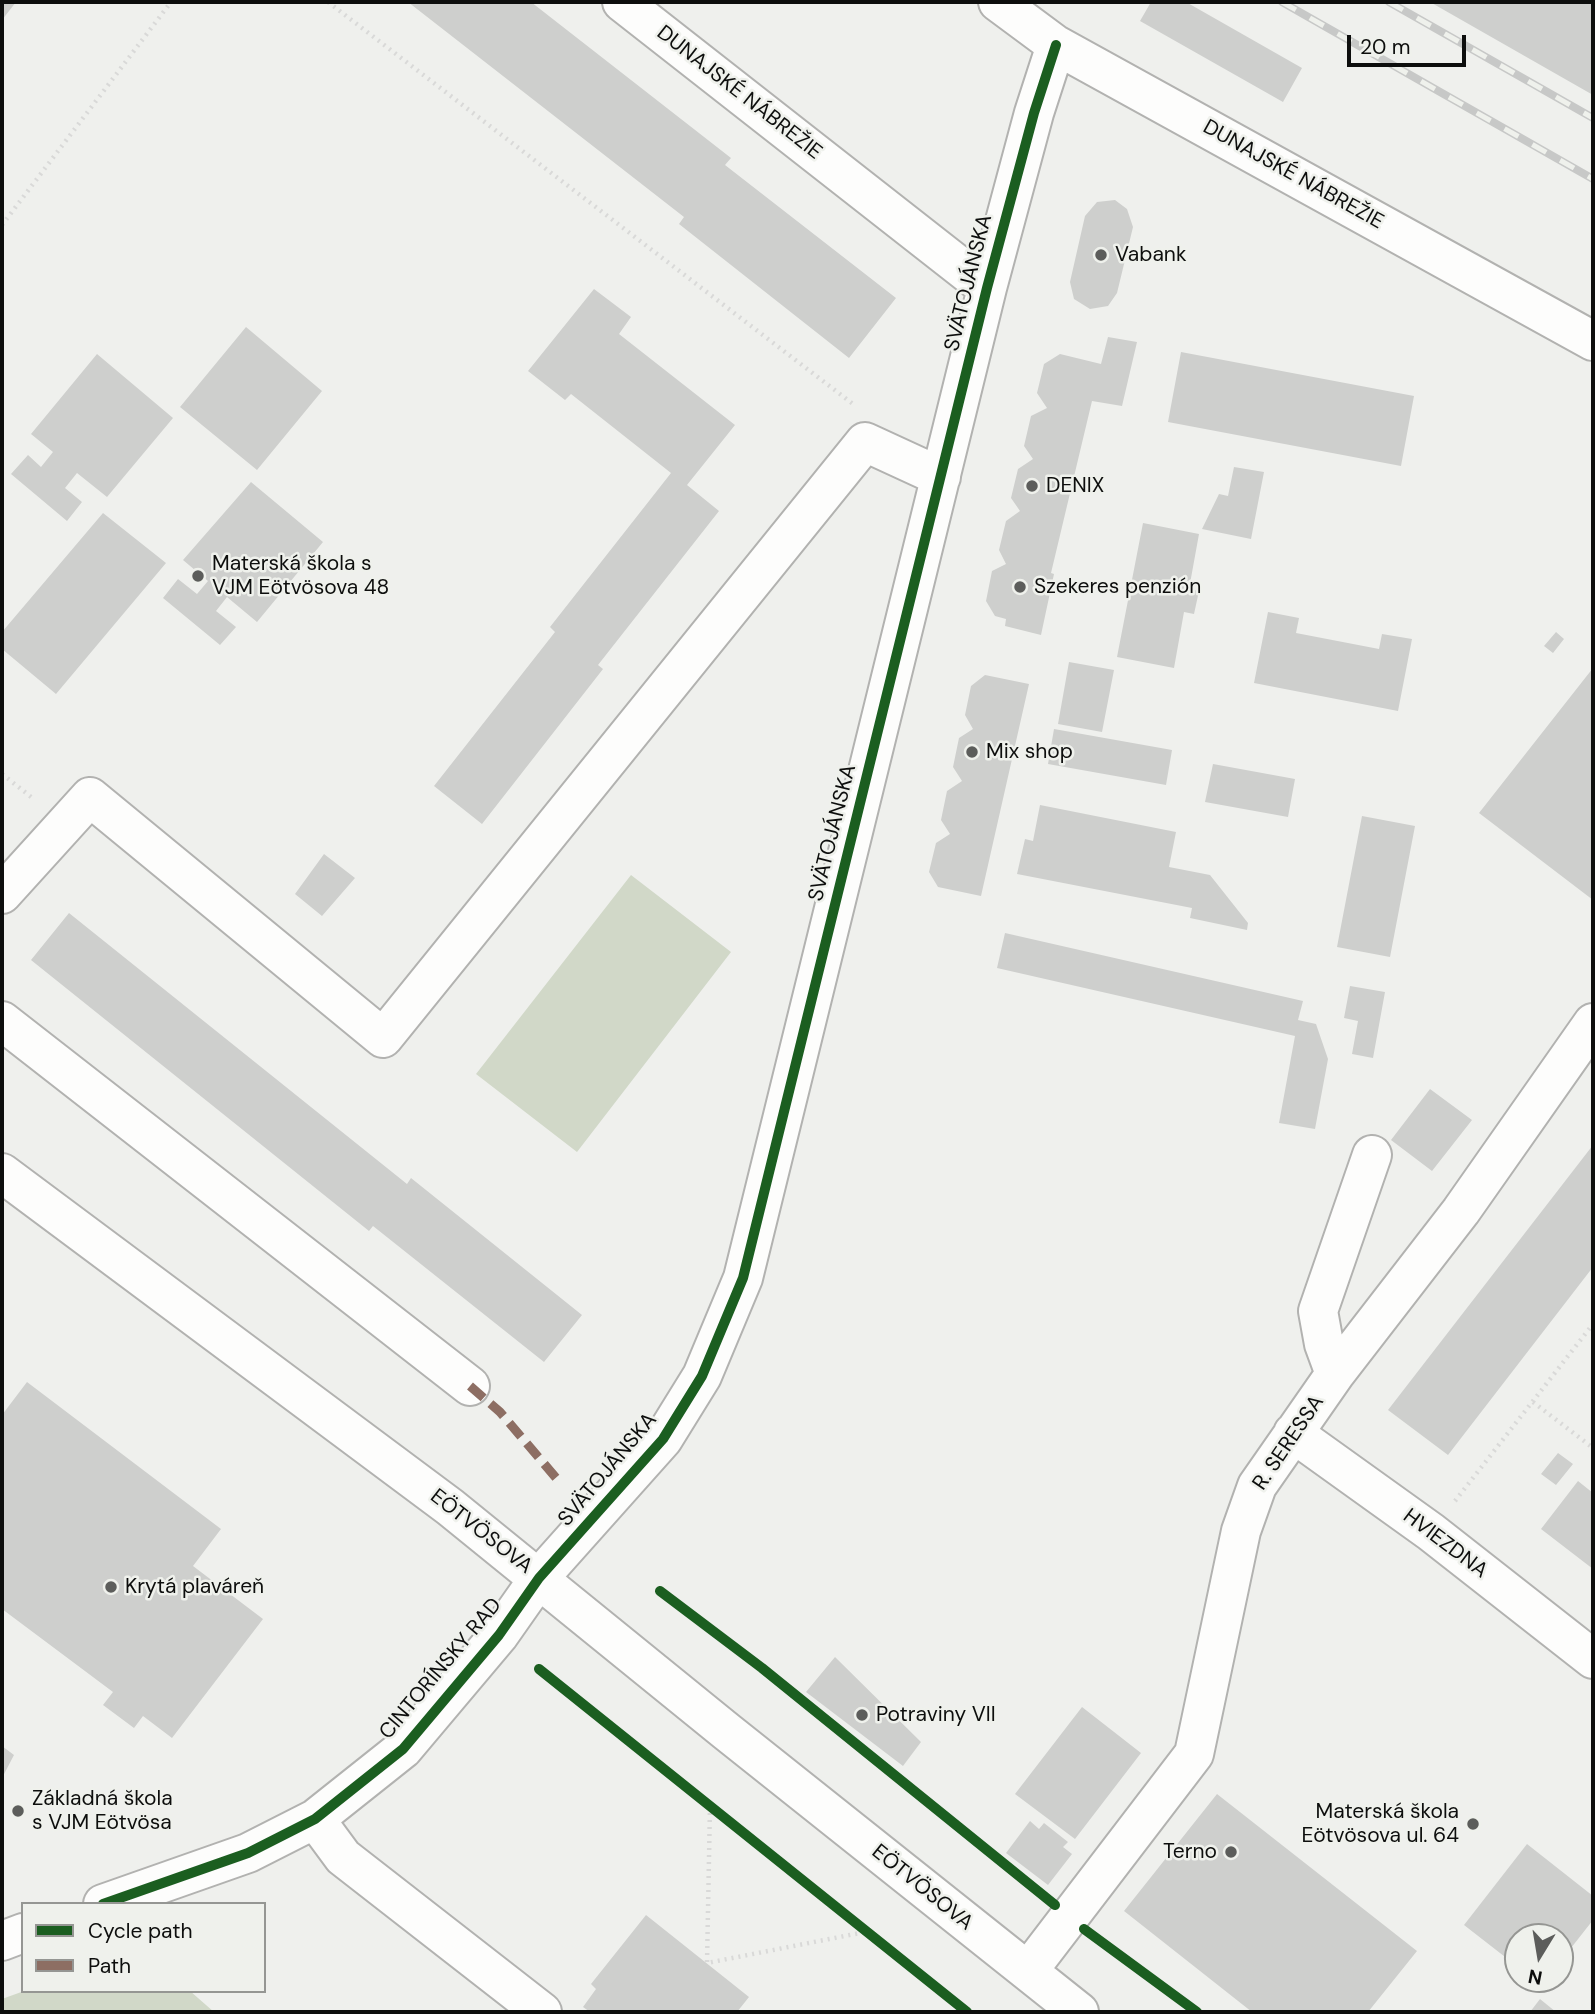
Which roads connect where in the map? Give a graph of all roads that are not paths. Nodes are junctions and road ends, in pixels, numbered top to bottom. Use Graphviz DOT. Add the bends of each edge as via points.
graph roads {
  1 [pos="622,2"];
  2 [pos="998,2"];
  3 [pos="1056,45"];
  4 [pos="987,288"];
  5 [pos="1593,341"];
  6 [pos="941,477"];
  7 [pos="2,894"];
  8 [pos="2,1021"];
  9 [pos="1593,1023"];
  10 [pos="1372,1155"];
  11 [pos="2,1173"];
  12 [pos="1335,1374"];
  13 [pos="470,1386"];
  14 [pos="1293,1433"];
  15 [pos="539,1578"];
  16 [pos="1593,1659"];
  17 [pos="314,1819"];
  18 [pos="109,1902"];
  19 [pos="21,1934"];
  20 [pos="2,1941"];
  21 [pos="1028,1972"];
  22 [pos="542,2012"];
  23 [pos="1079,2012"];
  1 -- 4 [label="street, DUNAJSKÉ NÁBREŽIE"];
  2 -- 3 [label="street, DUNAJSKÉ NÁBREŽIE"];
  3 -- 4 [label="street, SVÄTOJÁNSKA"];
  3 -- 5 [label="street, DUNAJSKÉ NÁBREŽIE"];
  4 -- 6 [label="street, SVÄTOJÁNSKA"];
  6 -- 7 [label="street" via="865,442 383,1038 90,797"];
  6 -- 15 [label="street, SVÄTOJÁNSKA" via="743,1278 702,1376 663,1439"];
  8 -- 13 [label="street"];
  9 -- 12 [label="street, R. SERESSA" via="1461,1211"];
  10 -- 12 [label="street" via="1318,1311"];
  11 -- 15 [label="street, EÖTVÖSOVA"];
  12 -- 14 [label="street, R. SERESSA"];
  14 -- 16 [label="street, HVIEZDNA" via="1431,1532"];
  14 -- 21 [label="street, R. SERESSA" via="1257,1486 1241,1531 1194,1754"];
  15 -- 17 [label="street, CINTORÍNSKY RAD" via="499,1635 403,1749"];
  15 -- 21 [label="street, EÖTVÖSOVA"];
  17 -- 18 [label="street, CINTORÍNSKY RAD" via="248,1853"];
  17 -- 22 [label="street" via="343,1857"];
  19 -- 20 [label="street"];
  21 -- 23 [label="street, EÖTVÖSOVA"];
}
